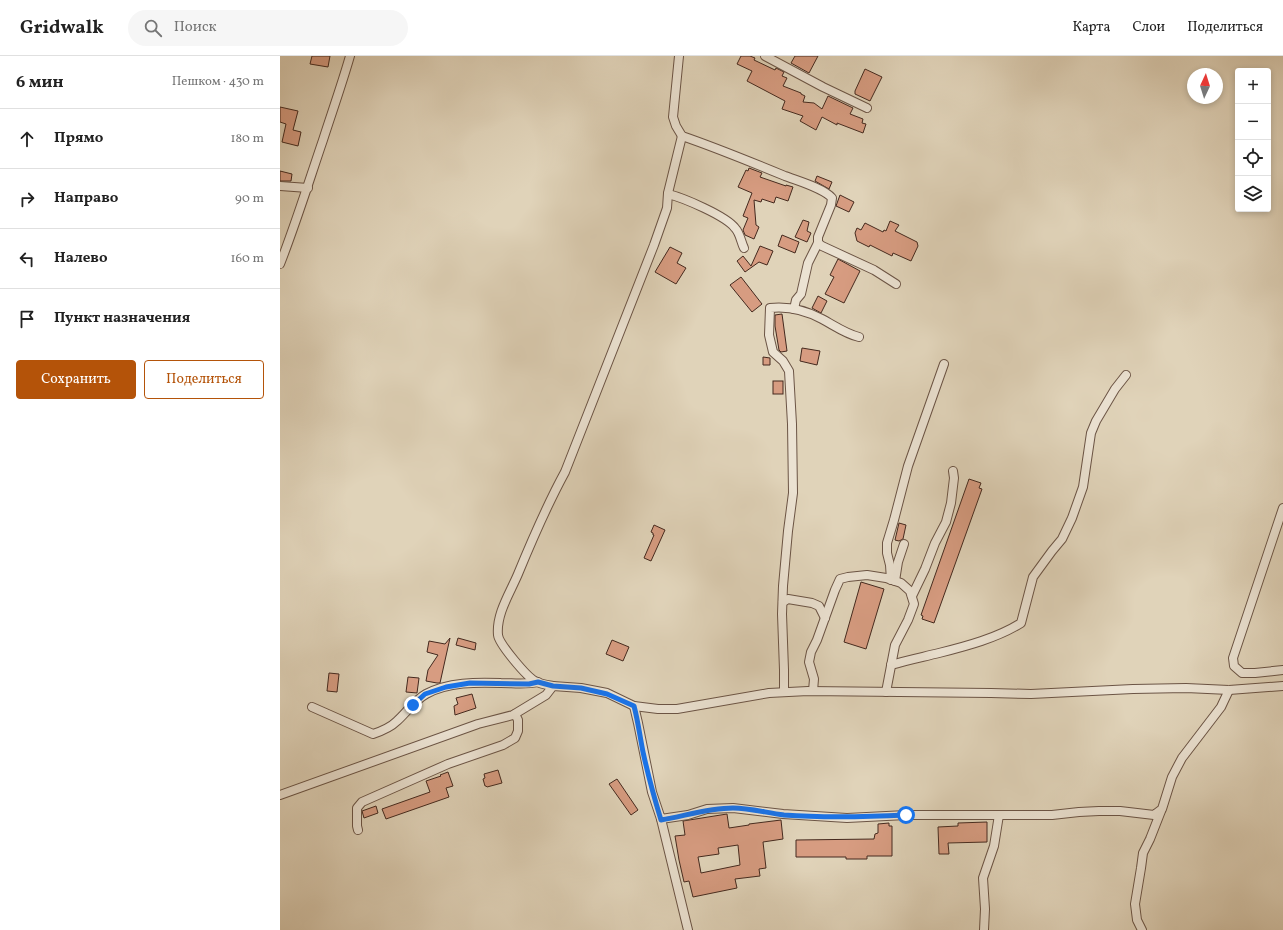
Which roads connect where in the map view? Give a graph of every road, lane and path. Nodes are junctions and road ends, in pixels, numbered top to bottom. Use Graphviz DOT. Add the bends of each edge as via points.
graph roads {
  1 [pos="350,56"];
  2 [pos="680,56"];
  3 [pos="765,56"];
  4 [pos="867,108"];
  5 [pos="682,136"];
  6 [pos="280,186"];
  7 [pos="308,188"];
  8 [pos="668,194"];
  9 [pos="818,243"];
  10 [pos="744,248"];
  11 [pos="280,264"];
  12 [pos="896,284"];
  13 [pos="794,309"];
  14 [pos="859,337"];
  15 [pos="944,364"];
  16 [pos="1126,374"];
  17 [pos="952,471"];
  18 [pos="1283,508"];
  19 [pos="904,544"];
  20 [pos="893,580"];
  21 [pos="912,596"];
  22 [pos="783,602"];
  23 [pos="825,618"];
  24 [pos="891,665"];
  25 [pos="1283,670"];
  26 [pos="538,682"];
  27 [pos="553,686"];
  28 [pos="1283,686"];
  29 [pos="1229,690"];
  30 [pos="813,691"];
  31 [pos="784,692"];
  32 [pos="886,692"];
  33 [pos="634,706"];
  34 [pos="312,707"];
  35 [pos="515,714"];
  36 [pos="280,795"];
  37 [pos="999,815"];
  38 [pos="1155,819"];
  39 [pos="661,820"];
  40 [pos="358,830"];
  41 [pos="688,930"];
  42 [pos="984,930"];
  43 [pos="1142,930"];
  1 -- 7 [label="street" via="342,88"];
  2 -- 5 [label="street" via="673,116"];
  3 -- 4 [label="street"];
  5 -- 8 [label="street"];
  5 -- 9 [label="street" via="828,194 832,198 831,205"];
  6 -- 7 [label="street"];
  7 -- 11 [label="street"];
  8 -- 10 [label="street" via="729,221 737,229"];
  8 -- 26 [label="street" via="667,208 652,252 578,440 504,603 498,622 498,636 506,650 528,676"];
  9 -- 12 [label="street" via="874,270"];
  9 -- 13 [label="street" via="808,263 801,294"];
  13 -- 14 [label="street" via="821,318"];
  13 -- 22 [label="street" via="770,308 769,335 773,352 789,371 792,424 793,493"];
  15 -- 20 [label="street" via="908,466 887,543"];
  16 -- 24 [label="street" via="1096,420 1091,433 1082,488 1072,518 1062,539 1033,577 1021,623 1010,630 972,644"];
  17 -- 21 [label="street" via="952,503 946,522"];
  18 -- 25 [label="street" via="1233,658 1234,666 1242,672"];
  19 -- 20 [label="street"];
  20 -- 21 [label="street" via="901,583"];
  20 -- 23 [label="street" via="867,575 840,579"];
  21 -- 24 [label="street" via="914,604 895,645"];
  22 -- 23 [label="street" via="788,599 812,603 819,606"];
  22 -- 31 [label="street"];
  23 -- 30 [label="street" via="809,662 814,679"];
  24 -- 32 [label="street"];
  26 -- 27 [label="street"];
  26 -- 34 [label="street" via="470,683 446,687 425,694 396,722 373,734"];
  27 -- 33 [label="street" via="581,688 607,694"];
  27 -- 35 [label="street" via="546,695"];
  28 -- 29 [label="street"];
  29 -- 32 [label="street" via="1133,689 1031,694"];
  29 -- 38 [label="street" via="1221,707 1182,758 1172,777 1162,809"];
  30 -- 31 [label="street"];
  30 -- 32 [label="street"];
  31 -- 33 [label="street" via="676,709"];
  33 -- 39 [label="street" via="652,792"];
  35 -- 36 [label="street" via="478,724"];
  35 -- 40 [label="street" via="518,731 515,738 503,745 448,764 362,802 356,808"];
  37 -- 38 [label="street" via="1052,816 1079,812 1120,811"];
  37 -- 39 [label="street" via="847,818 733,808 707,809"];
  37 -- 42 [label="street" via="994,846 983,878"];
  38 -- 43 [label="street" via="1144,853 1136,904 1137,920"];
  39 -- 41 [label="street"];
}
